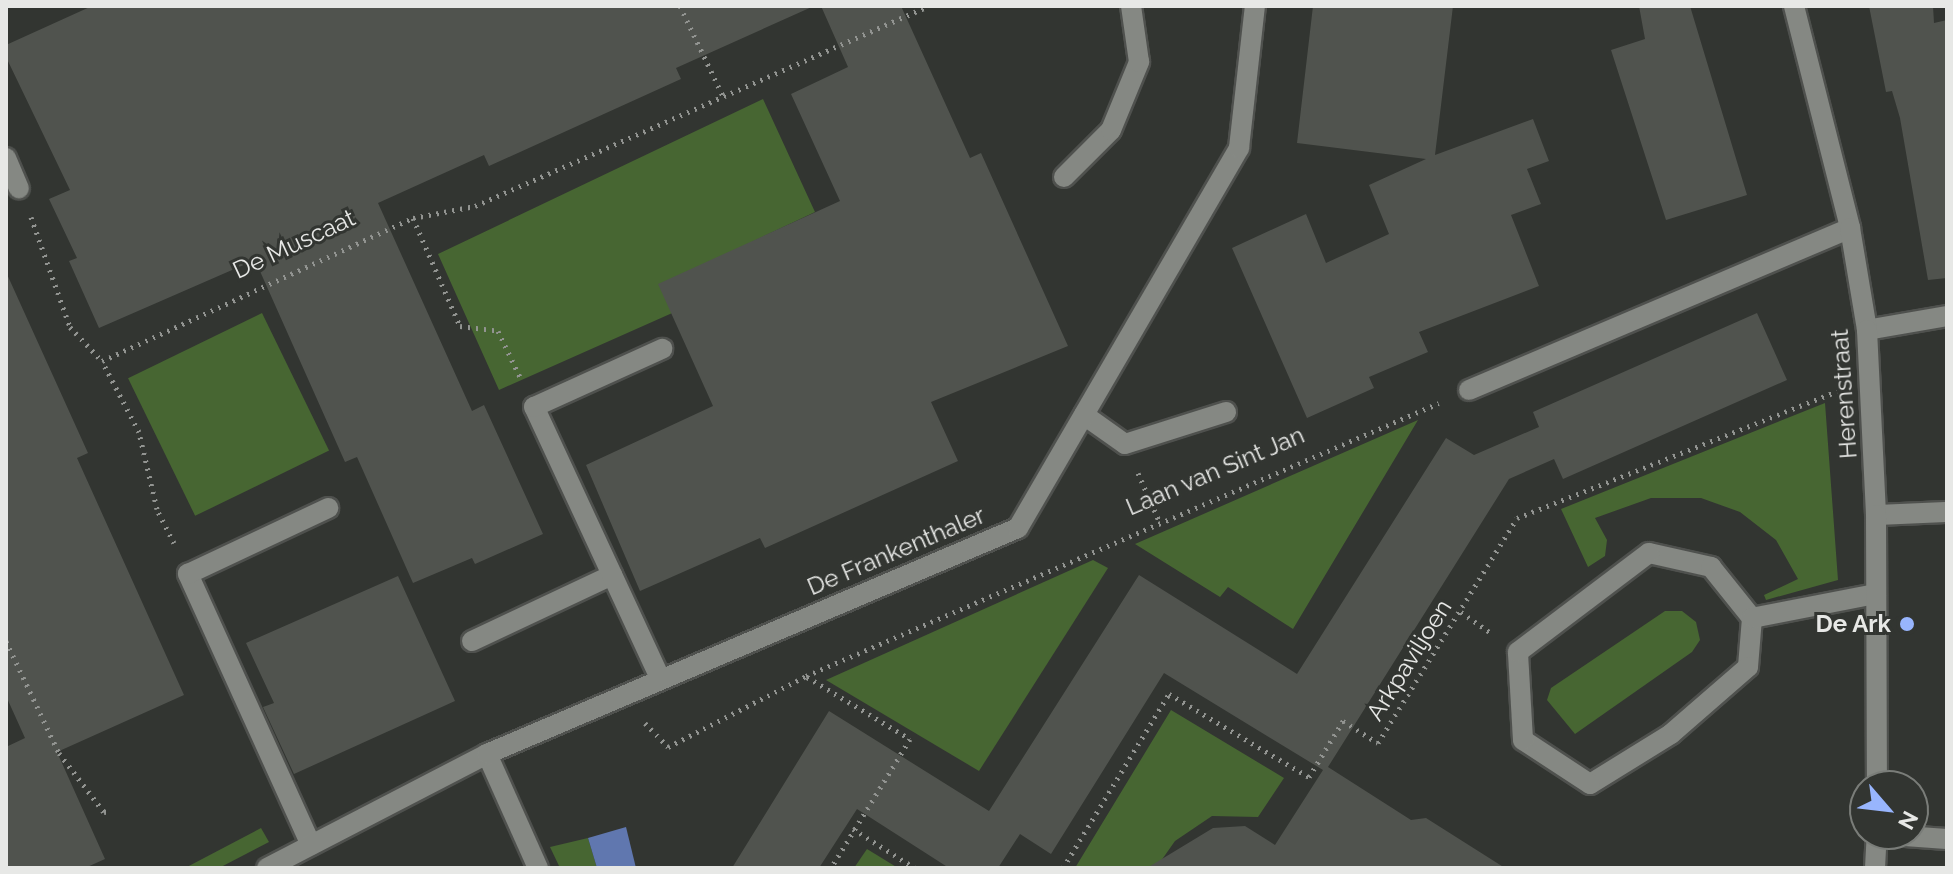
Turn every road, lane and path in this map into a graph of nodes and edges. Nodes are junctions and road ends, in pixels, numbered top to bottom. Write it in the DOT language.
graph roads {
  1 [pos="680,6"];
  2 [pos="929,6"];
  3 [pos="1131,6"];
  4 [pos="1255,6"];
  5 [pos="1794,6"];
  6 [pos="723,96"];
  7 [pos="6,158"];
  8 [pos="1064,177"];
  9 [pos="19,188"];
  10 [pos="413,218"];
  11 [pos="1850,228"];
  12 [pos="1947,316"];
  13 [pos="1867,330"];
  14 [pos="662,349"];
  15 [pos="102,361"];
  16 [pos="1872,377"];
  17 [pos="1469,390"];
  18 [pos="534,407"];
  19 [pos="1226,412"];
  20 [pos="1084,415"];
  21 [pos="1125,444"];
  22 [pos="328,508"];
  23 [pos="1947,512"];
  24 [pos="1876,515"];
  25 [pos="1160,523"];
  26 [pos="188,574"];
  27 [pos="612,575"];
  28 [pos="1876,594"];
  29 [pos="1752,618"];
  30 [pos="6,641"];
  31 [pos="472,641"];
  32 [pos="806,676"];
  33 [pos="660,678"];
  34 [pos="622,699"];
  35 [pos="487,754"];
  36 [pos="1877,770"];
  37 [pos="111,811"];
  38 [pos="853,829"];
  39 [pos="311,845"];
  40 [pos="267,868"];
  41 [pos="538,868"];
  42 [pos="831,868"];
  43 [pos="915,868"];
  44 [pos="1063,868"];
  1 -- 6 [label="path"];
  2 -- 6 [label="path"];
  3 -- 8 [label="street"];
  4 -- 20 [label="street, De Frankenthaler"];
  5 -- 11 [label="street, Herenstraat"];
  6 -- 10 [label="path, De Muscaat"];
  7 -- 9 [label="street"];
  9 -- 15 [label="path"];
  10 -- 15 [label="path, De Muscaat"];
  10 -- 18 [label="path"];
  11 -- 13 [label="street, Herenstraat"];
  11 -- 17 [label="street"];
  12 -- 13 [label="street"];
  13 -- 16 [label="street, Herenstraat"];
  14 -- 18 [label="street"];
  15 -- 26 [label="path"];
  16 -- 24 [label="street, Herenstraat"];
  16 -- 44 [label="path, Arkpaviljoen"];
  17 -- 25 [label="path, Laan van Sint Jan"];
  18 -- 27 [label="street"];
  19 -- 21 [label="street"];
  20 -- 21 [label="street"];
  20 -- 33 [label="street, De Frankenthaler"];
  21 -- 25 [label="path"];
  22 -- 26 [label="street"];
  23 -- 24 [label="street"];
  24 -- 28 [label="street, Herenstraat"];
  25 -- 32 [label="path, Laan van Sint Jan"];
  26 -- 39 [label="street"];
  27 -- 31 [label="street"];
  27 -- 33 [label="street"];
  28 -- 29 [label="street"];
  28 -- 36 [label="street, Herenstraat"];
  29 -- 29 [label="street"];
  30 -- 37 [label="path"];
  32 -- 34 [label="path, Laan van Sint Jan"];
  32 -- 38 [label="path"];
  33 -- 34 [label="street, De Frankenthaler"];
  34 -- 35 [label="street, De Frankenthaler"];
  35 -- 39 [label="street, De Frankenthaler"];
  35 -- 41 [label="street"];
  38 -- 42 [label="path"];
  38 -- 43 [label="path"];
  39 -- 40 [label="street, De Frankenthaler"];
}
